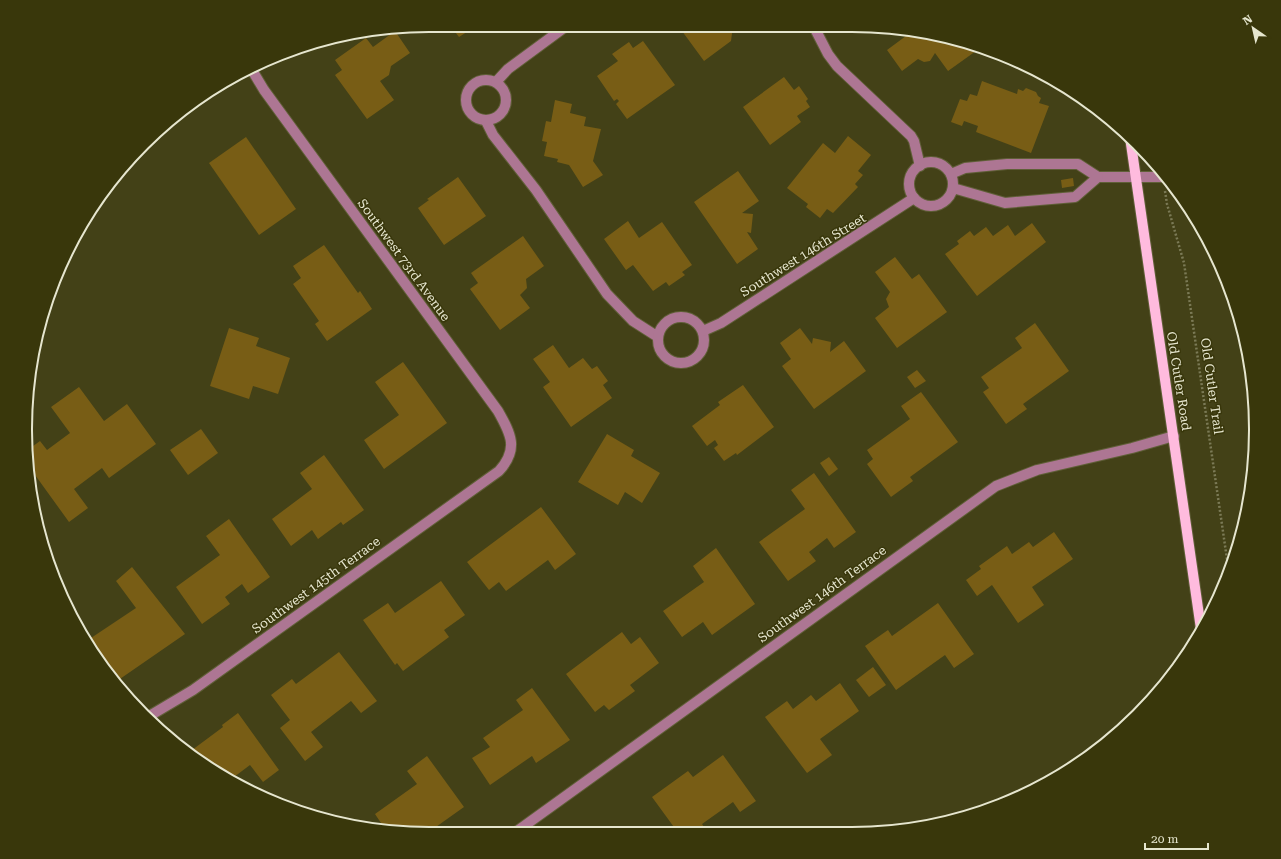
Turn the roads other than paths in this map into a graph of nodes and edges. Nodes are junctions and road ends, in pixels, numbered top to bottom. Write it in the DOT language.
graph roads {
  1 [pos="558,32"];
  2 [pos="817,32"];
  3 [pos="254,73"];
  4 [pos="496,82"];
  5 [pos="486,121"];
  6 [pos="1131,146"];
  7 [pos="920,166"];
  8 [pos="951,174"];
  9 [pos="1135,177"];
  10 [pos="1158,177"];
  11 [pos="1098,178"];
  12 [pos="952,188"];
  13 [pos="914,198"];
  14 [pos="703,331"];
  15 [pos="658,337"];
  16 [pos="1174,436"];
  17 [pos="499,471"];
  18 [pos="1201,619"];
  19 [pos="152,714"];
  20 [pos="523,827"];
  1 -- 4 [label="street"];
  2 -- 7 [label="street"];
  3 -- 17 [label="street, Southwest 73rd Avenue"];
  4 -- 5 [label="street"];
  4 -- 5 [label="street"];
  5 -- 15 [label="street"];
  6 -- 9 [label="main road, Old Cutler Road"];
  7 -- 8 [label="street"];
  7 -- 13 [label="street"];
  8 -- 11 [label="street"];
  8 -- 12 [label="street"];
  9 -- 10 [label="street"];
  9 -- 11 [label="street"];
  9 -- 16 [label="main road, Old Cutler Road"];
  11 -- 12 [label="street"];
  12 -- 13 [label="street"];
  13 -- 14 [label="street, Southwest 146th Street"];
  14 -- 15 [label="street"];
  14 -- 15 [label="street"];
  16 -- 18 [label="main road, Old Cutler Road"];
  16 -- 20 [label="street, Southwest 146th Terrace"];
  17 -- 19 [label="street, Southwest 145th Terrace"];
}
